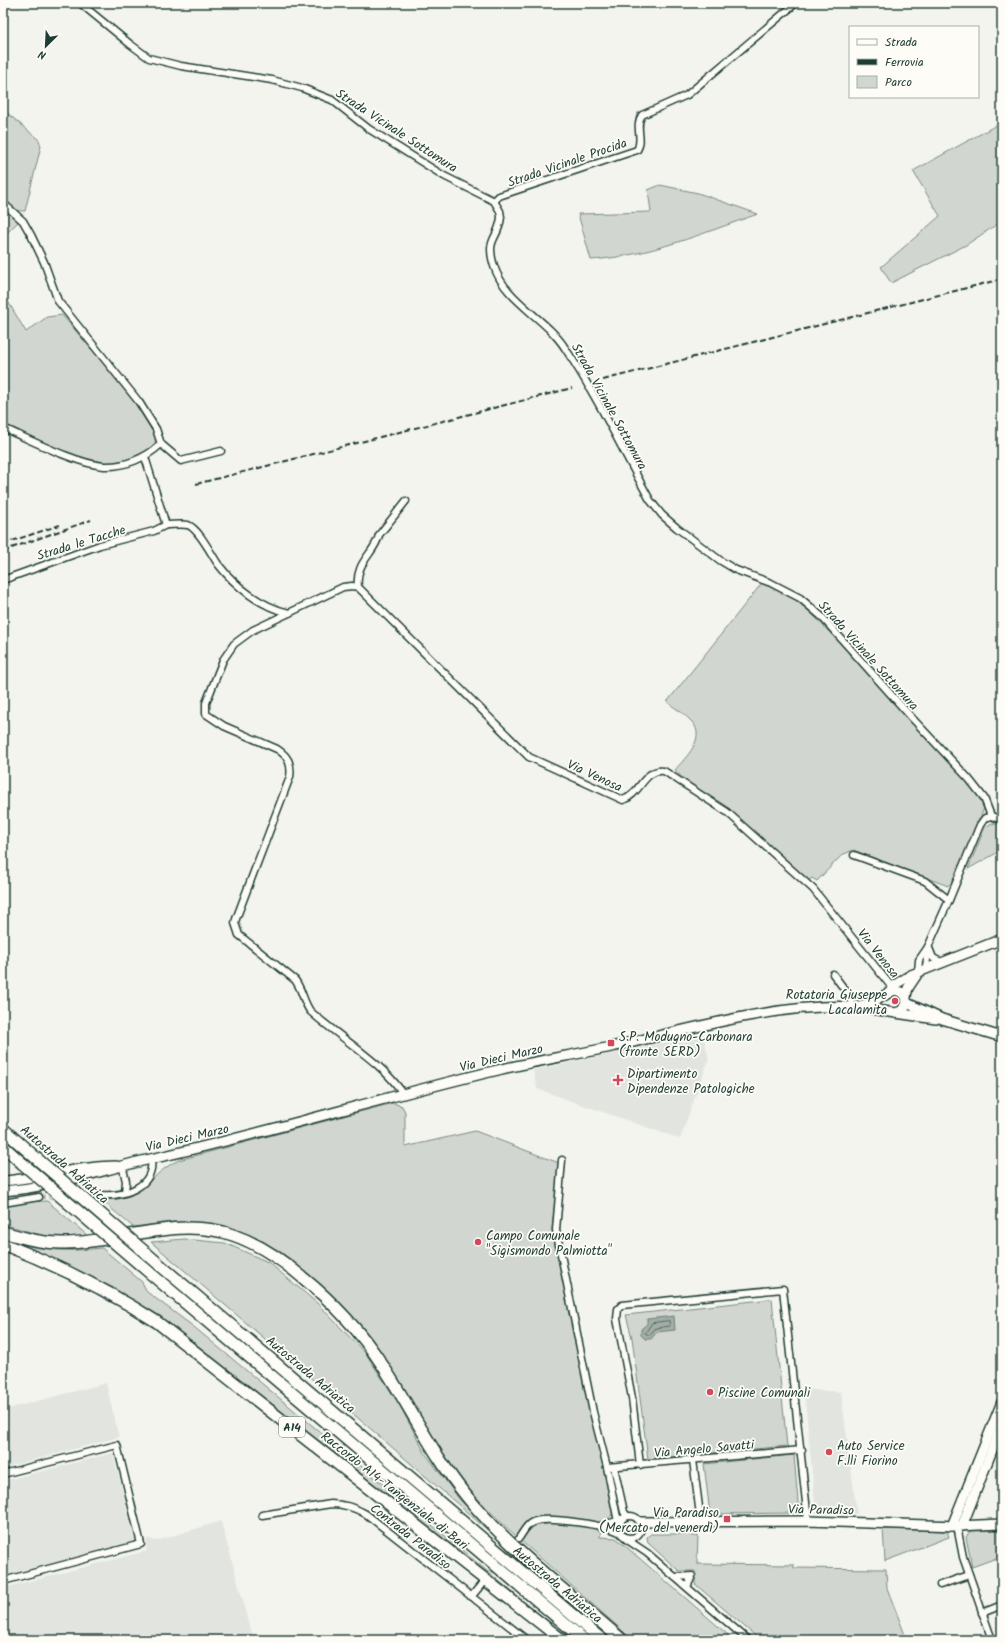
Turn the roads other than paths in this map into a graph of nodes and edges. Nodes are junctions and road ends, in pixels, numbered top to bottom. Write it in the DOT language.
graph roads {
  1 [pos="80,3"];
  2 [pos="796,3"];
  3 [pos="494,201"];
  4 [pos="3,203"];
  5 [pos="3,428"];
  6 [pos="161,444"];
  7 [pos="221,451"];
  8 [pos="145,457"];
  9 [pos="406,501"];
  10 [pos="166,525"];
  11 [pos="3,580"];
  12 [pos="355,586"];
  13 [pos="289,613"];
  14 [pos="991,816"];
  15 [pos="1002,820"];
  16 [pos="854,855"];
  17 [pos="949,900"];
  18 [pos="1002,939"];
  19 [pos="928,947"];
  20 [pos="943,963"];
  21 [pos="922,971"];
  22 [pos="833,974"];
  23 [pos="894,990"];
  24 [pos="886,995"];
  25 [pos="907,1000"];
  26 [pos="854,1007"];
  27 [pos="894,1012"];
  28 [pos="942,1019"];
  29 [pos="1002,1037"];
  30 [pos="403,1094"];
  31 [pos="3,1128"];
  32 [pos="3,1146"];
  33 [pos="151,1159"];
  34 [pos="562,1160"];
  35 [pos="122,1165"];
  36 [pos="3,1181"];
  37 [pos="3,1191"];
  38 [pos="125,1192"];
  39 [pos="100,1195"];
  40 [pos="39,1197"];
  41 [pos="3,1203"];
  42 [pos="3,1232"];
  43 [pos="3,1244"];
  44 [pos="1002,1402"];
  45 [pos="1002,1425"];
  46 [pos="994,1445"];
  47 [pos="802,1450"];
  48 [pos="694,1460"];
  49 [pos="640,1465"];
  50 [pos="611,1467"];
  51 [pos="3,1474"];
  52 [pos="262,1515"];
  53 [pos="627,1516"];
  54 [pos="621,1520"];
  55 [pos="808,1521"];
  56 [pos="640,1522"];
  57 [pos="701,1523"];
  58 [pos="1002,1524"];
  59 [pos="601,1525"];
  60 [pos="957,1526"];
  61 [pos="619,1532"];
  62 [pos="639,1534"];
  63 [pos="519,1538"];
  64 [pos="626,1539"];
  65 [pos="647,1553"];
  66 [pos="969,1575"];
  67 [pos="675,1577"];
  68 [pos="3,1581"];
  69 [pos="481,1585"];
  70 [pos="940,1585"];
  71 [pos="687,1587"];
  72 [pos="471,1597"];
  73 [pos="1002,1605"];
  74 [pos="982,1613"];
  75 [pos="558,1637"];
  76 [pos="527,1640"];
  77 [pos="584,1640"];
  78 [pos="602,1640"];
  79 [pos="622,1640"];
  80 [pos="748,1640"];
  81 [pos="992,1640"];
  1 -- 3 [label="street, Strada Vicinale Sottomura"];
  2 -- 3 [label="street, Strada Vicinale Procida"];
  3 -- 14 [label="street, Strada Vicinale Sottomura"];
  4 -- 6 [label="street"];
  5 -- 8 [label="street"];
  6 -- 7 [label="street"];
  6 -- 8 [label="street"];
  8 -- 10 [label="street"];
  9 -- 12 [label="street"];
  10 -- 11 [label="street, Strada le Tacche"];
  10 -- 13 [label="street, Strada le Tacche"];
  12 -- 13 [label="street"];
  12 -- 23 [label="street, Via Venosa"];
  13 -- 30 [label="street"];
  14 -- 15 [label="street"];
  14 -- 17 [label="street"];
  16 -- 17 [label="street"];
  17 -- 19 [label="street"];
  18 -- 20 [label="main road"];
  19 -- 20 [label="street"];
  19 -- 21 [label="street"];
  20 -- 21 [label="main road"];
  21 -- 23 [label="main road"];
  21 -- 25 [label="main road"];
  22 -- 26 [label="street"];
  23 -- 24 [label="main road"];
  23 -- 25 [label="main road"];
  24 -- 26 [label="main road"];
  24 -- 27 [label="main road"];
  25 -- 27 [label="main road"];
  25 -- 28 [label="main road, Via Dieci Marzo"];
  26 -- 27 [label="main road, Via Dieci Marzo"];
  26 -- 30 [label="main road, Via Dieci Marzo"];
  27 -- 28 [label="main road, Via Dieci Marzo"];
  28 -- 29 [label="main road, Via Dieci Marzo"];
  30 -- 33 [label="main road, Via Dieci Marzo"];
  31 -- 78 [label="highway, Autostrada Adriatica, bridge"];
  32 -- 77 [label="highway, Autostrada Adriatica / A14, bridge"];
  33 -- 35 [label="main road, Via Dieci Marzo"];
  33 -- 38 [label="street"];
  34 -- 50 [label="street"];
  35 -- 36 [label="main road"];
  35 -- 37 [label="main road"];
  35 -- 38 [label="street"];
  38 -- 39 [label="street"];
  40 -- 41 [label="street"];
  42 -- 79 [label="highway"];
  43 -- 75 [label="highway, Raccordo A14-Tangenziale di Bari / A14"];
  44 -- 46 [label="main road"];
  45 -- 46 [label="main road"];
  46 -- 60 [label="main road"];
  47 -- 48 [label="street, Via Angelo Savatti"];
  47 -- 49 [label="street"];
  47 -- 55 [label="street"];
  48 -- 49 [label="street, Via Angelo Savatti"];
  48 -- 57 [label="street"];
  49 -- 50 [label="street, Via Angelo Savatti"];
  50 -- 53 [label="street"];
  50 -- 54 [label="street"];
  51 -- 68 [label="street"];
  52 -- 72 [label="street, Contrada Paradiso"];
  53 -- 54 [label="street"];
  53 -- 56 [label="street"];
  54 -- 59 [label="street"];
  54 -- 61 [label="street"];
  55 -- 57 [label="main road, Via Paradiso"];
  55 -- 60 [label="main road, Via Paradiso"];
  56 -- 57 [label="main road, Via Paradiso"];
  56 -- 62 [label="street"];
  58 -- 60 [label="main road, Via Paradiso"];
  59 -- 61 [label="street"];
  59 -- 63 [label="street"];
  60 -- 66 [label="street"];
  61 -- 64 [label="street"];
  62 -- 64 [label="street"];
  62 -- 65 [label="street"];
  64 -- 65 [label="street"];
  65 -- 67 [label="street"];
  66 -- 70 [label="street"];
  66 -- 74 [label="street"];
  67 -- 71 [label="street"];
  67 -- 71 [label="street"];
  69 -- 72 [label="street"];
  71 -- 80 [label="street"];
  72 -- 76 [label="street, Contrada Paradiso"];
  73 -- 74 [label="street"];
  74 -- 81 [label="street"];
}
